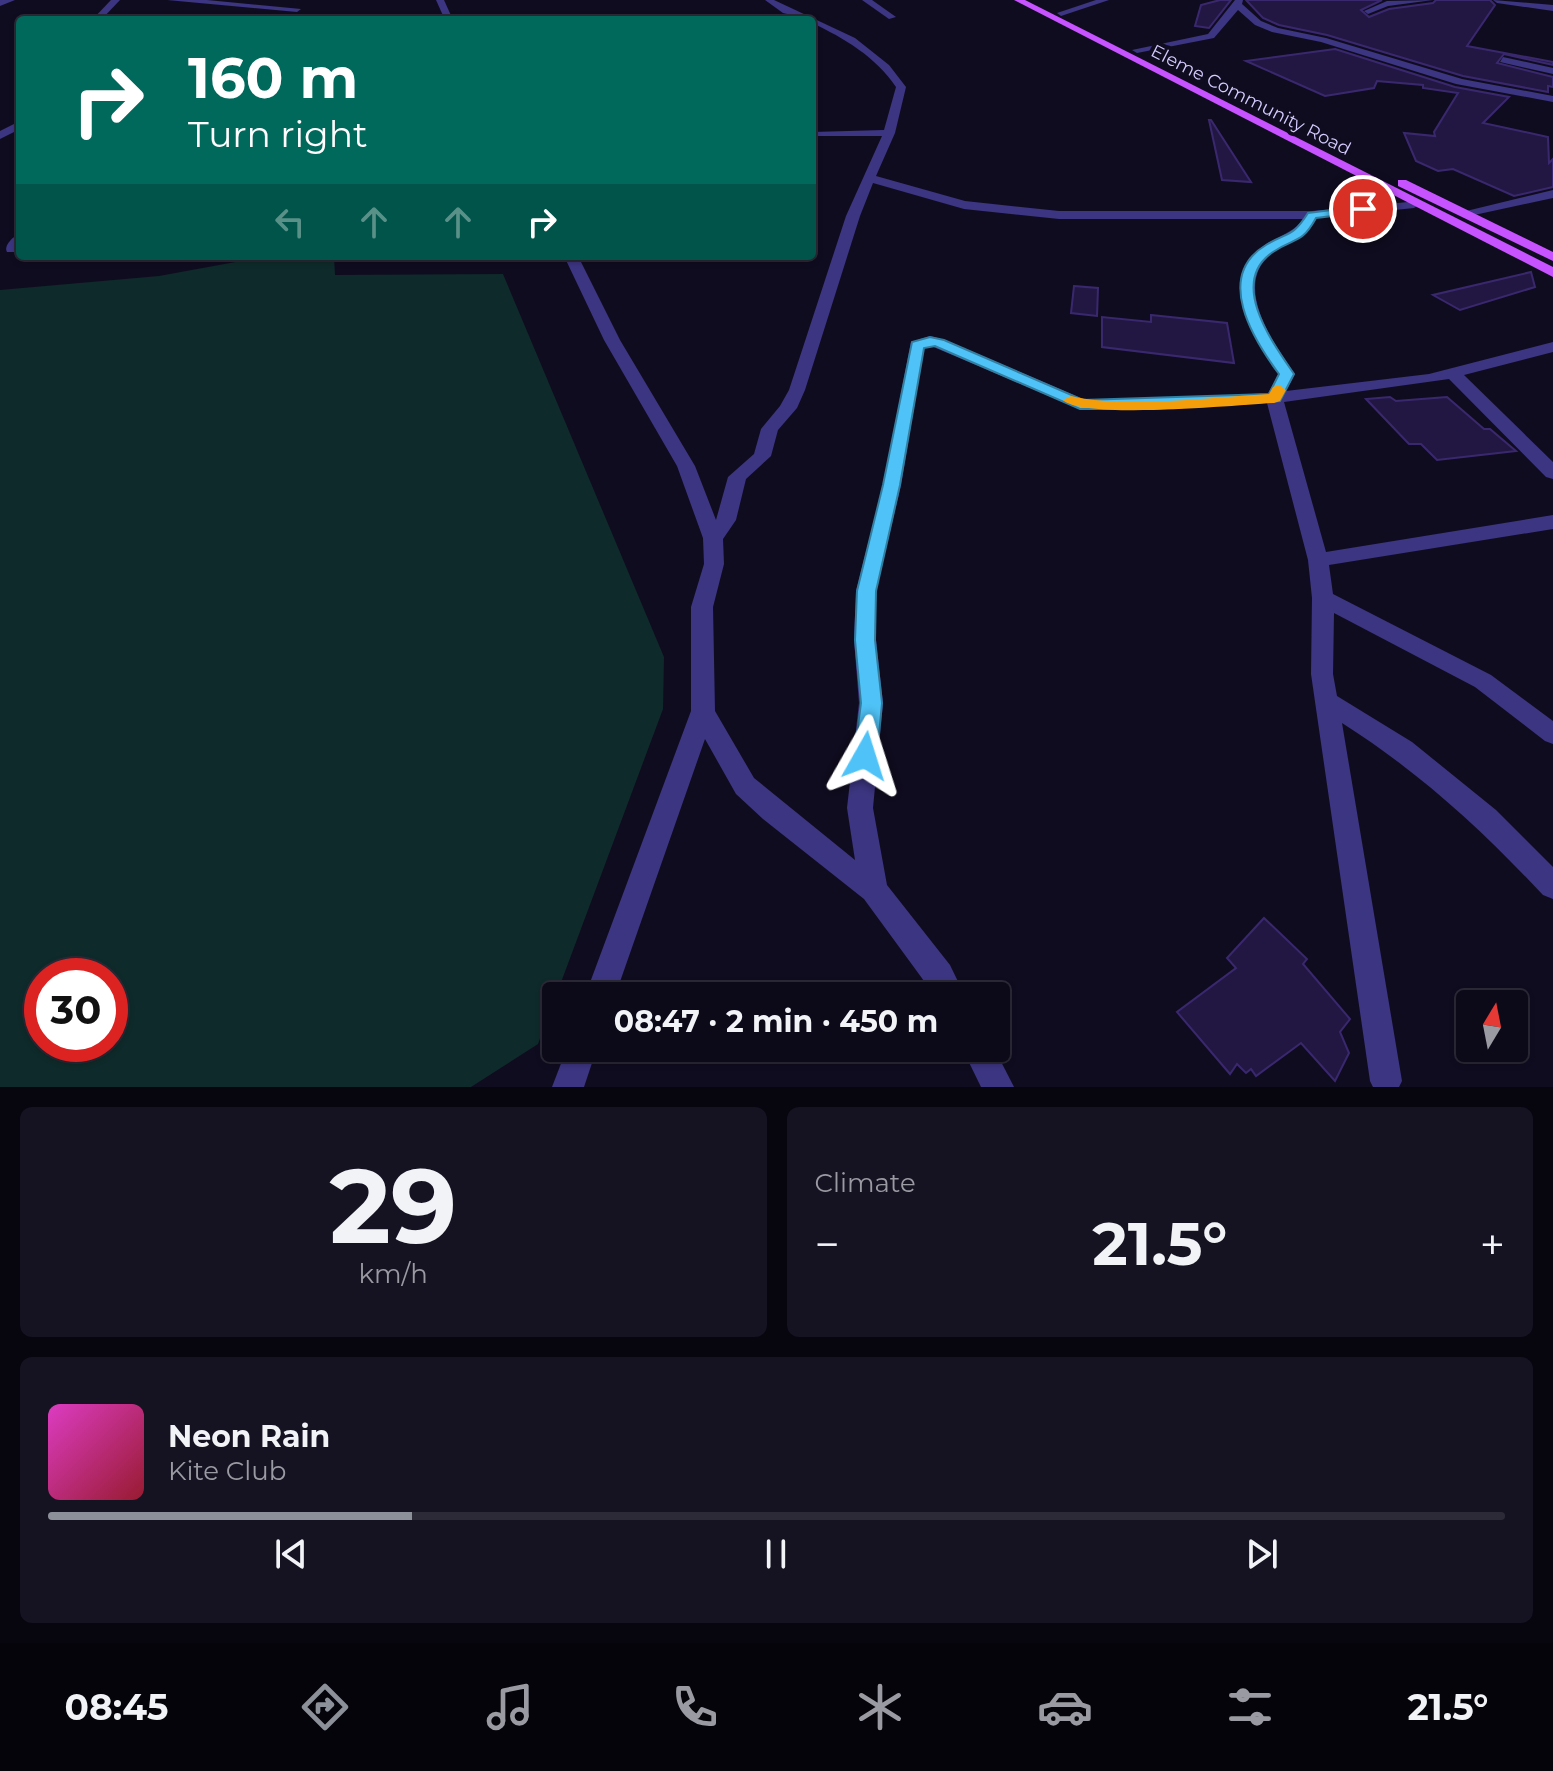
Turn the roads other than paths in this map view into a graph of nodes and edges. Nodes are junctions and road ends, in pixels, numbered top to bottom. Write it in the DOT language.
graph roads {
  1 [pos="11,0"];
  2 [pos="116,0"];
  3 [pos="171,0"];
  4 [pos="769,0"];
  5 [pos="866,0"];
  6 [pos="1018,0"];
  7 [pos="1035,0"];
  8 [pos="1105,0"];
  9 [pos="1429,0"];
  10 [pos="1497,0"];
  11 [pos="0,3"];
  12 [pos="1239,3"];
  13 [pos="1553,8"];
  14 [pos="297,9"];
  15 [pos="1368,11"];
  16 [pos="1061,13"];
  17 [pos="100,16"];
  18 [pos="798,16"];
  19 [pos="892,17"];
  20 [pos="816,22"];
  21 [pos="1137,50"];
  22 [pos="1503,60"];
  23 [pos="1553,71"];
  24 [pos="1553,99"];
  25 [pos="817,133"];
  26 [pos="889,133"];
  27 [pos="869,178"];
  28 [pos="1550,196"];
  29 [pos="1414,204"];
  30 [pos="1465,213"];
  31 [pos="1312,215"];
  32 [pos="1553,257"];
  33 [pos="573,260"];
  34 [pos="1553,273"];
  35 [pos="1553,347"];
  36 [pos="1453,373"];
  37 [pos="1274,398"];
  38 [pos="1553,473"];
  39 [pos="1553,522"];
  40 [pos="713,538"];
  41 [pos="1318,560"];
  42 [pos="1323,598"];
  43 [pos="1326,701"];
  44 [pos="703,711"];
  45 [pos="1553,734"];
  46 [pos="1553,886"];
  47 [pos="874,890"];
  48 [pos="605,982"];
  49 [pos="943,982"];
  50 [pos="577,1062"];
  51 [pos="985,1062"];
  52 [pos="1386,1081"];
  53 [pos="568,1087"];
  54 [pos="998,1087"];
  1 -- 11 [label="street"];
  2 -- 17 [label="street"];
  3 -- 14 [label="street"];
  4 -- 18 [label="street"];
  5 -- 19 [label="street"];
  6 -- 29 [label="main road, Eleme Community Road"];
  7 -- 16 [label="main road, Eleme Community Road"];
  8 -- 16 [label="street"];
  9 -- 15 [label="street"];
  10 -- 13 [label="street"];
  12 -- 21 [label="street"];
  12 -- 24 [label="street"];
  16 -- 21 [label="main road, Eleme Community Road"];
  20 -- 26 [label="street"];
  21 -- 30 [label="main road, Eleme Community Road"];
  22 -- 23 [label="street"];
  25 -- 26 [label="street"];
  26 -- 27 [label="street"];
  27 -- 31 [label="street"];
  27 -- 40 [label="street"];
  28 -- 30 [label="street"];
  29 -- 31 [label="street"];
  29 -- 34 [label="main road, Eleme Community Road"];
  30 -- 32 [label="main road, Eleme Community Road"];
  31 -- 37 [label="street"];
  33 -- 40 [label="street"];
  35 -- 36 [label="street"];
  36 -- 37 [label="street"];
  36 -- 38 [label="street"];
  37 -- 41 [label="street"];
  37 -- 47 [label="street"];
  39 -- 41 [label="street"];
  40 -- 44 [label="street"];
  41 -- 42 [label="street"];
  42 -- 43 [label="street"];
  42 -- 45 [label="street"];
  43 -- 46 [label="street"];
  43 -- 52 [label="street"];
  44 -- 47 [label="street"];
  44 -- 48 [label="street"];
  47 -- 49 [label="street"];
  50 -- 53 [label="street"];
  51 -- 54 [label="street"];
}
